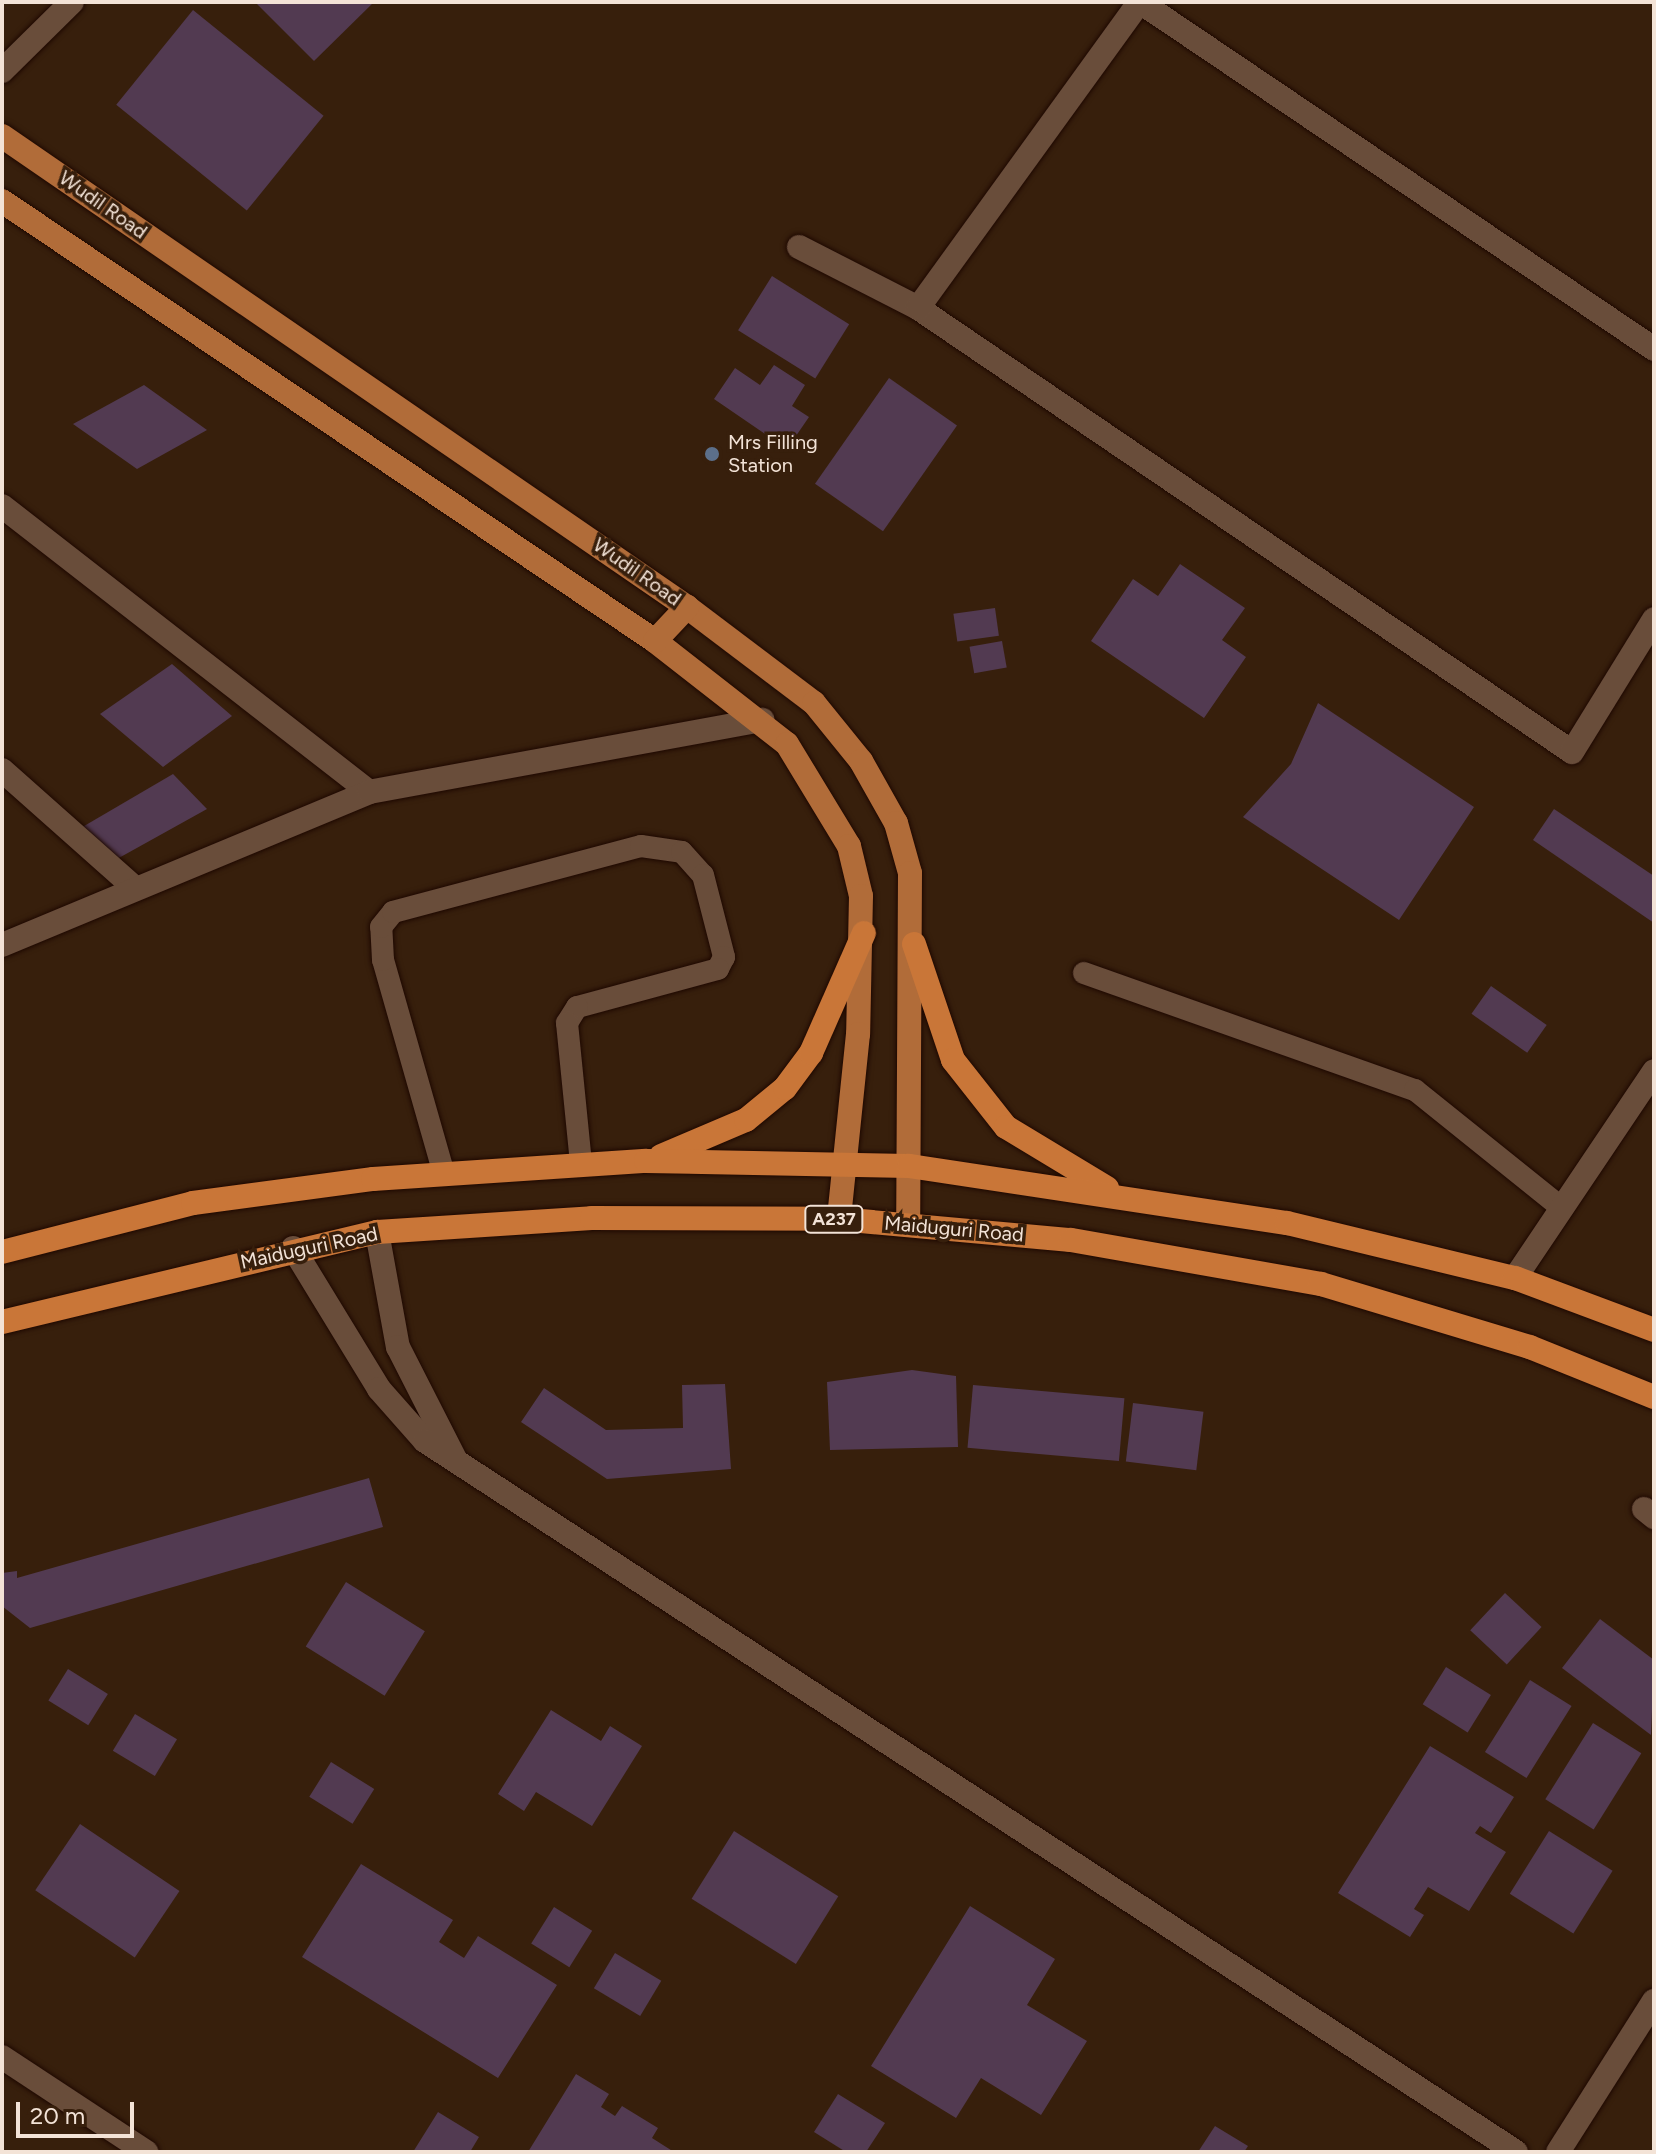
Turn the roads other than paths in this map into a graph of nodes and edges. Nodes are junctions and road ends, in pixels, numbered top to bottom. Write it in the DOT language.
graph roads {
  1 [pos="72,2"];
  2 [pos="1140,3"];
  3 [pos="2,71"];
  4 [pos="2,136"];
  5 [pos="2,201"];
  6 [pos="799,247"];
  7 [pos="918,308"];
  8 [pos="1654,349"];
  9 [pos="2,506"];
  10 [pos="687,607"];
  11 [pos="1654,619"];
  12 [pos="655,641"];
  13 [pos="762,720"];
  14 [pos="2,770"];
  15 [pos="369,792"];
  16 [pos="135,888"];
  17 [pos="864,933"];
  18 [pos="914,944"];
  19 [pos="2,945"];
  20 [pos="1084,973"];
  21 [pos="1654,1071"];
  22 [pos="646,1161"];
  23 [pos="581,1164"];
  24 [pos="841,1164"];
  25 [pos="909,1166"];
  26 [pos="444,1174"];
  27 [pos="1120,1195"];
  28 [pos="1562,1208"];
  29 [pos="839,1219"];
  30 [pos="908,1225"];
  31 [pos="377,1232"];
  32 [pos="293,1248"];
  33 [pos="2,1252"];
  34 [pos="1515,1278"];
  35 [pos="2,1322"];
  36 [pos="1654,1330"];
  37 [pos="1654,1397"];
  38 [pos="456,1461"];
  39 [pos="1654,2001"];
  40 [pos="2,2057"];
  41 [pos="146,2152"];
  42 [pos="1516,2152"];
  43 [pos="1558,2152"];
  1 -- 3 [label="street"];
  2 -- 7 [label="street"];
  2 -- 8 [label="street"];
  4 -- 10 [label="main road, Wudil Road"];
  5 -- 12 [label="main road"];
  6 -- 7 [label="street"];
  7 -- 11 [label="street"];
  9 -- 15 [label="street"];
  10 -- 12 [label="main road"];
  10 -- 18 [label="main road, Wudil Road"];
  12 -- 13 [label="main road"];
  13 -- 15 [label="street"];
  13 -- 17 [label="main road"];
  14 -- 16 [label="street"];
  15 -- 16 [label="street"];
  16 -- 19 [label="street"];
  17 -- 22 [label="highway"];
  17 -- 24 [label="main road"];
  18 -- 25 [label="main road, Wudil Road"];
  18 -- 27 [label="highway"];
  20 -- 28 [label="lane"];
  21 -- 28 [label="street"];
  22 -- 23 [label="highway"];
  22 -- 24 [label="highway"];
  23 -- 26 [label="highway"];
  23 -- 26 [label="lane"];
  24 -- 25 [label="highway"];
  24 -- 29 [label="main road"];
  25 -- 27 [label="highway"];
  25 -- 30 [label="main road, Wudil Road"];
  26 -- 33 [label="highway"];
  27 -- 34 [label="highway"];
  28 -- 34 [label="street"];
  29 -- 30 [label="highway, Maiduguri Road / A237"];
  29 -- 31 [label="highway, Maiduguri Road / A237"];
  30 -- 37 [label="highway, Maiduguri Road / A237"];
  31 -- 32 [label="highway, Maiduguri Road / A237"];
  31 -- 38 [label="street"];
  32 -- 35 [label="highway, Maiduguri Road / A237"];
  32 -- 38 [label="street"];
  34 -- 36 [label="highway"];
  38 -- 42 [label="street"];
  39 -- 43 [label="street"];
  40 -- 41 [label="street"];
}
